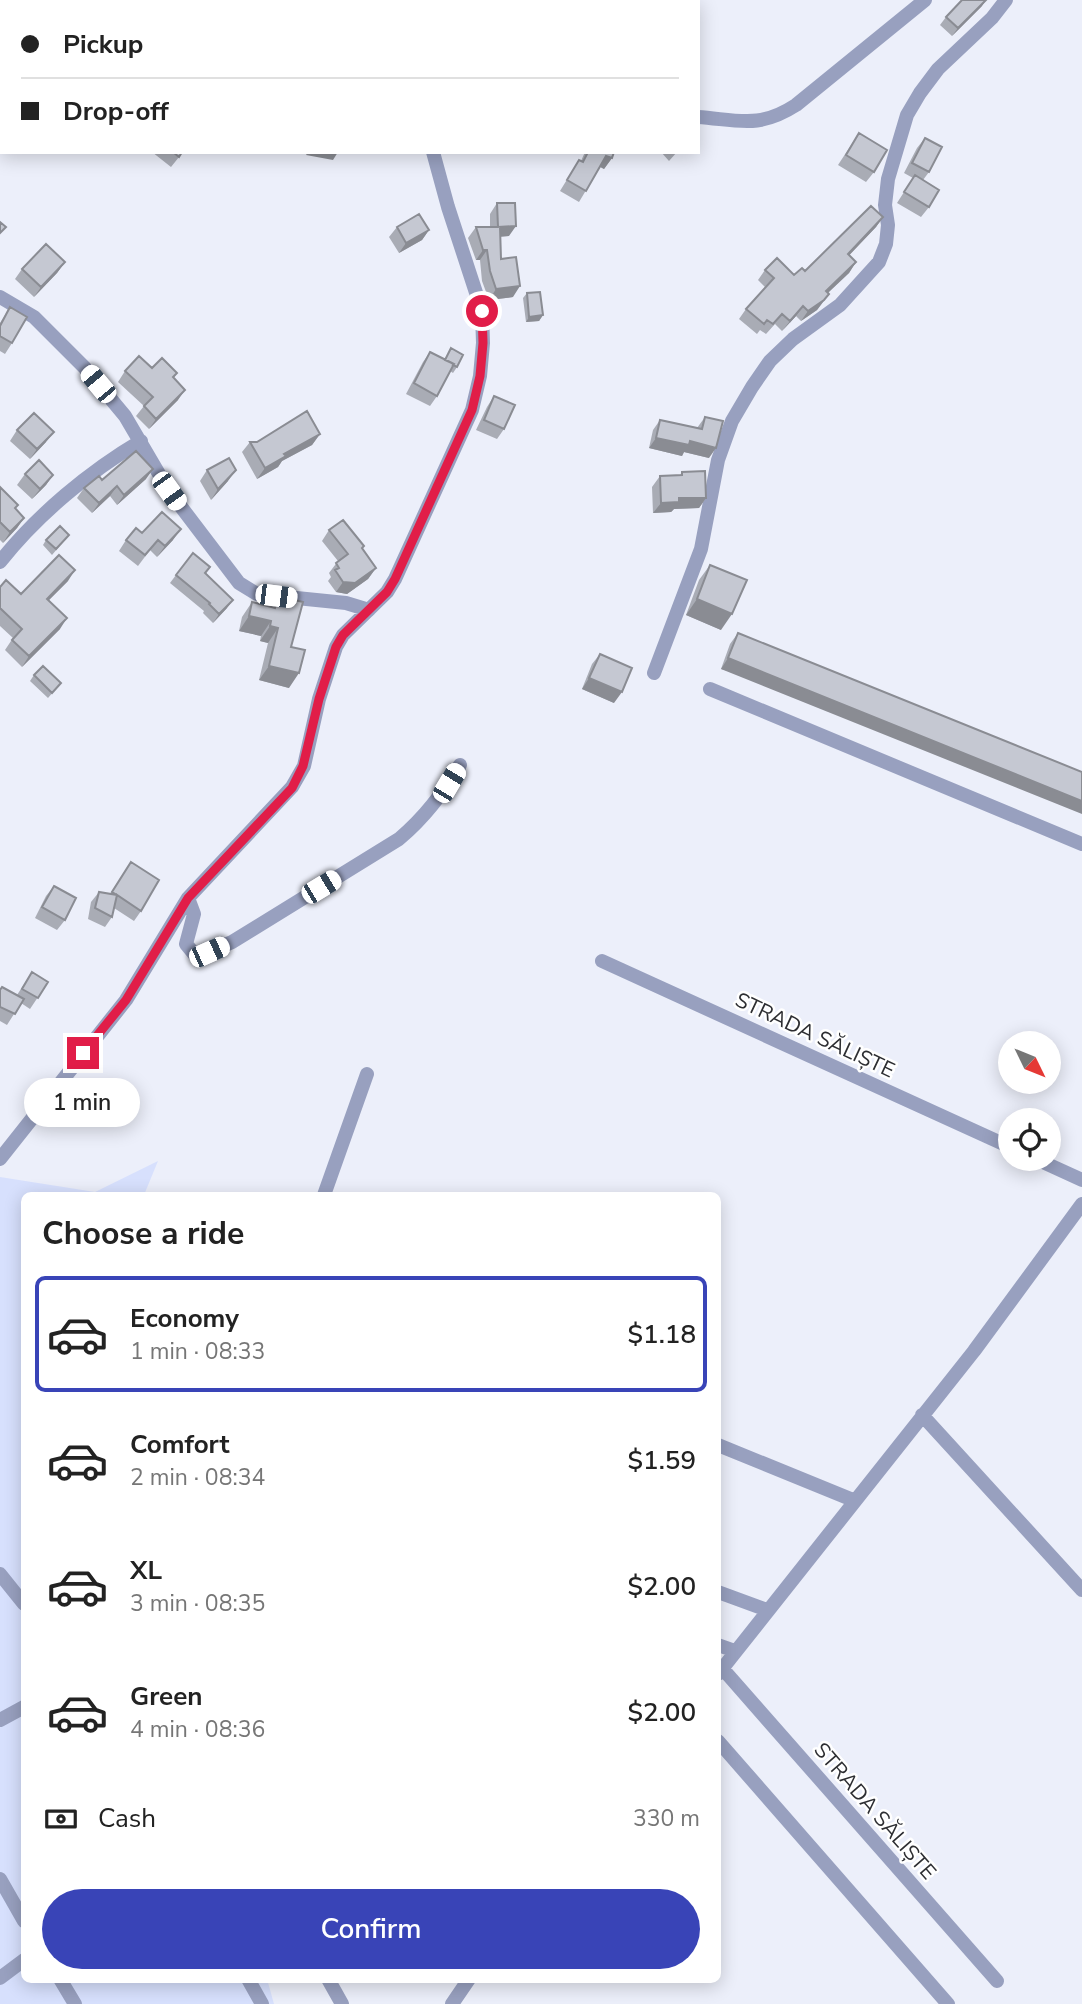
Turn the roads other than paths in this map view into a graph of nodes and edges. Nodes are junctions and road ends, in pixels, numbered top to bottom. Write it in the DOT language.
graph roads {
  1 [pos="925,0"];
  2 [pos="1006,0"];
  3 [pos="700,117"];
  4 [pos="434,154"];
  5 [pos="0,297"];
  6 [pos="141,441"];
  7 [pos="0,562"];
  8 [pos="369,610"];
  9 [pos="654,673"];
  10 [pos="710,689"];
  11 [pos="460,765"];
  12 [pos="1082,844"];
  13 [pos="188,898"];
  14 [pos="602,961"];
  15 [pos="367,1074"];
  16 [pos="998,1142"];
  17 [pos="0,1159"];
  18 [pos="1061,1170"];
  19 [pos="1082,1180"];
  20 [pos="325,1192"];
  21 [pos="1082,1204"];
  22 [pos="922,1415"];
  23 [pos="721,1446"];
  24 [pos="853,1500"];
  25 [pos="0,1574"];
  26 [pos="1082,1590"];
  27 [pos="721,1593"];
  28 [pos="21,1600"];
  29 [pos="767,1610"];
  30 [pos="721,1646"];
  31 [pos="735,1651"];
  32 [pos="721,1670"];
  33 [pos="721,1672"];
  34 [pos="21,1709"];
  35 [pos="0,1720"];
  36 [pos="721,1744"];
  37 [pos="0,1879"];
  38 [pos="21,1916"];
  39 [pos="21,1961"];
  40 [pos="0,1978"];
  41 [pos="997,1981"];
  42 [pos="62,1983"];
  43 [pos="250,1983"];
  44 [pos="330,1983"];
  45 [pos="466,1983"];
  46 [pos="75,2004"];
  47 [pos="262,2004"];
  48 [pos="342,2004"];
  49 [pos="452,2004"];
  50 [pos="948,2004"];
  1 -- 3 [label="street"];
  2 -- 9 [label="street"];
  4 -- 8 [label="street"];
  5 -- 6 [label="street"];
  6 -- 7 [label="street"];
  6 -- 8 [label="street"];
  8 -- 13 [label="street"];
  10 -- 12 [label="street"];
  11 -- 13 [label="street"];
  13 -- 17 [label="street"];
  14 -- 16 [label="street, STRADA SĂLIȘTE"];
  15 -- 20 [label="street"];
  18 -- 19 [label="street"];
  21 -- 22 [label="street, STRADA SĂLIȘTE"];
  22 -- 24 [label="street, STRADA SĂLIȘTE"];
  22 -- 26 [label="street"];
  23 -- 24 [label="street"];
  24 -- 29 [label="street, STRADA SĂLIȘTE"];
  25 -- 28 [label="street"];
  27 -- 29 [label="street"];
  29 -- 31 [label="street, STRADA SĂLIȘTE"];
  30 -- 31 [label="street"];
  31 -- 32 [label="street, STRADA SĂLIȘTE"];
  33 -- 41 [label="street, STRADA SĂLIȘTE"];
  34 -- 35 [label="street"];
  36 -- 50 [label="street"];
  37 -- 38 [label="street"];
  39 -- 40 [label="street"];
  42 -- 46 [label="street"];
  43 -- 47 [label="street"];
  44 -- 48 [label="street"];
  45 -- 49 [label="street"];
}
